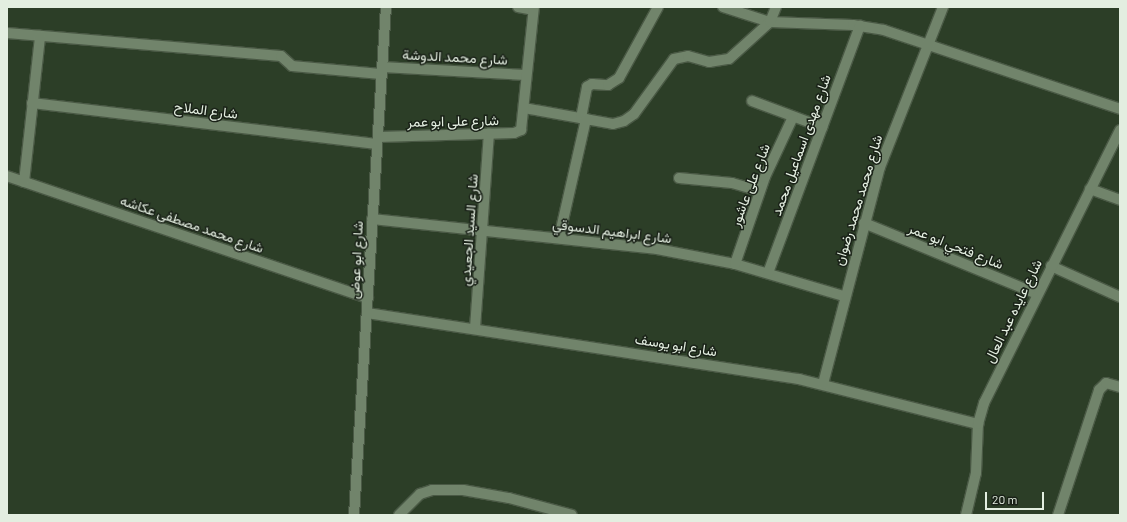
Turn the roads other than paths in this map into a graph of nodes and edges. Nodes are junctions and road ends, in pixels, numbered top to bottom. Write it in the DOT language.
graph roads {
  1 [pos="386,7"];
  2 [pos="518,7"];
  3 [pos="658,7"];
  4 [pos="724,7"];
  5 [pos="776,7"];
  6 [pos="943,7"];
  7 [pos="533,9"];
  8 [pos="770,22"];
  9 [pos="860,26"];
  10 [pos="7,33"];
  11 [pos="40,36"];
  12 [pos="928,44"];
  13 [pos="382,70"];
  14 [pos="526,75"];
  15 [pos="752,101"];
  16 [pos="32,103"];
  17 [pos="524,108"];
  18 [pos="1120,108"];
  19 [pos="793,117"];
  20 [pos="583,119"];
  21 [pos="822,127"];
  22 [pos="1120,130"];
  23 [pos="489,134"];
  24 [pos="377,140"];
  25 [pos="7,176"];
  26 [pos="679,178"];
  27 [pos="24,182"];
  28 [pos="1090,189"];
  29 [pos="760,192"];
  30 [pos="1120,200"];
  31 [pos="372,219"];
  32 [pos="864,223"];
  33 [pos="483,230"];
  34 [pos="559,238"];
  35 [pos="735,264"];
  36 [pos="1051,266"];
  37 [pos="768,273"];
  38 [pos="1037,294"];
  39 [pos="844,296"];
  40 [pos="1120,297"];
  41 [pos="368,298"];
  42 [pos="367,313"];
  43 [pos="475,328"];
  44 [pos="823,384"];
  45 [pos="1120,387"];
  46 [pos="978,424"];
  47 [pos="354,515"];
  48 [pos="399,515"];
  49 [pos="572,515"];
  50 [pos="966,515"];
  51 [pos="1058,515"];
  1 -- 13 [label="street, شارع ابو عوض"];
  2 -- 7 [label="street"];
  3 -- 20 [label="street"];
  4 -- 8 [label="street"];
  5 -- 8 [label="street"];
  6 -- 12 [label="street, شارع محمد محمد رضوان"];
  7 -- 14 [label="street"];
  8 -- 9 [label="street"];
  8 -- 20 [label="street"];
  9 -- 12 [label="street"];
  9 -- 21 [label="street, شارع مهدى اسماعيل محمد"];
  10 -- 11 [label="street, شارع محمد الدوشة"];
  11 -- 13 [label="street, شارع محمد الدوشة"];
  11 -- 16 [label="street"];
  12 -- 18 [label="street"];
  12 -- 32 [label="street, شارع محمد محمد رضوان"];
  13 -- 14 [label="street, شارع محمد الدوشة"];
  13 -- 24 [label="street, شارع ابو عوض"];
  14 -- 17 [label="street"];
  15 -- 19 [label="street"];
  16 -- 24 [label="street, شارع الملاح"];
  16 -- 27 [label="street"];
  17 -- 20 [label="street"];
  17 -- 23 [label="street, شارع على ابو عمر"];
  19 -- 21 [label="street"];
  19 -- 29 [label="street, شارع على عاشور"];
  20 -- 34 [label="street"];
  21 -- 37 [label="street, شارع مهدى اسماعيل محمد"];
  22 -- 28 [label="street, شارع عايده عبد العال"];
  23 -- 24 [label="street, شارع على ابو عمر"];
  23 -- 33 [label="street, شارع السيد الجعيدي"];
  24 -- 31 [label="street, شارع ابو عوض"];
  25 -- 27 [label="street, شارع محمد مصطفى عكاشه"];
  26 -- 29 [label="street"];
  27 -- 41 [label="street, شارع محمد مصطفى عكاشه"];
  28 -- 30 [label="street"];
  28 -- 36 [label="street, شارع عايده عبد العال"];
  29 -- 35 [label="street, شارع على عاشور"];
  31 -- 33 [label="street, شارع ابراهيم الدسوقي"];
  31 -- 41 [label="street, شارع ابو عوض"];
  32 -- 38 [label="street, شارع فتحي ابو عمر"];
  32 -- 39 [label="street, شارع محمد محمد رضوان"];
  33 -- 34 [label="street, شارع ابراهيم الدسوقي"];
  33 -- 43 [label="street, شارع السيد الجعيدي"];
  34 -- 35 [label="street, شارع ابراهيم الدسوقي"];
  35 -- 37 [label="street, شارع ابراهيم الدسوقي"];
  36 -- 38 [label="street, شارع عايده عبد العال"];
  36 -- 40 [label="street"];
  37 -- 39 [label="street, شارع ابراهيم الدسوقي"];
  38 -- 46 [label="street, شارع عايده عبد العال"];
  39 -- 44 [label="street, شارع محمد محمد رضوان"];
  41 -- 42 [label="street, شارع ابو عوض"];
  42 -- 43 [label="street, شارع ابو يوسف"];
  42 -- 47 [label="street, شارع ابو عوض"];
  43 -- 44 [label="street, شارع ابو يوسف"];
  44 -- 46 [label="street, شارع ابو يوسف"];
  45 -- 51 [label="street"];
  46 -- 50 [label="street, شارع عايده عبد العال"];
  48 -- 49 [label="street"];
}
